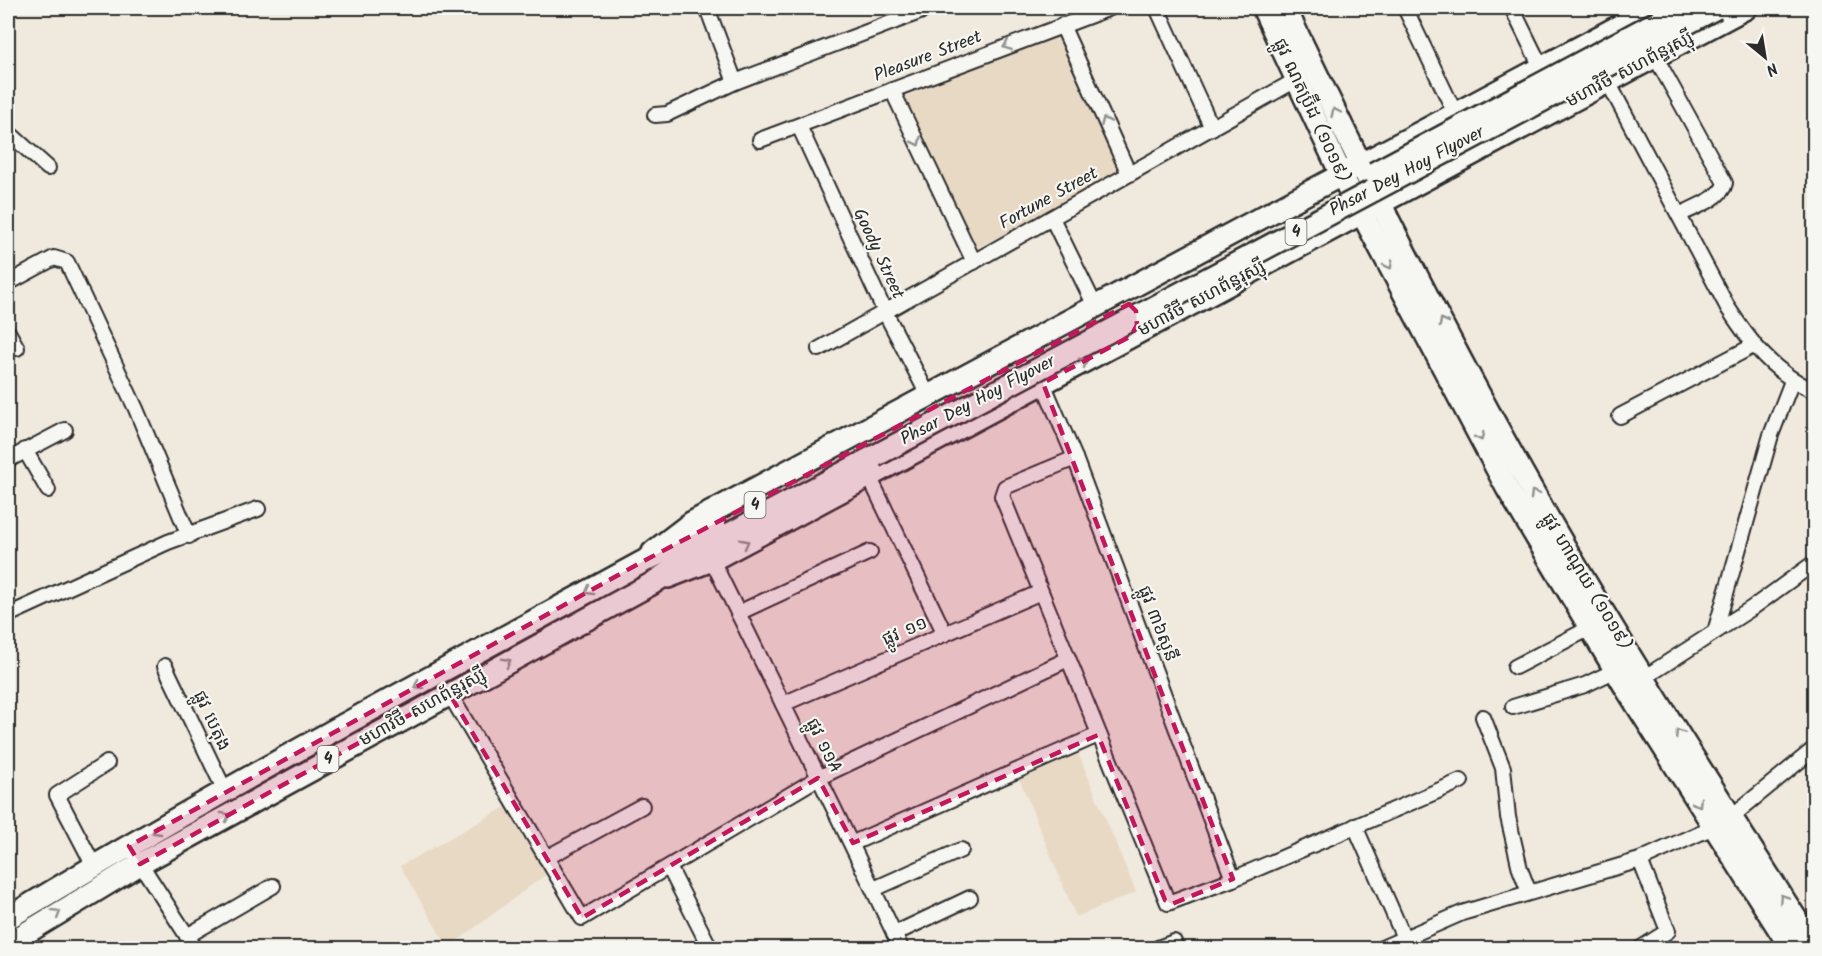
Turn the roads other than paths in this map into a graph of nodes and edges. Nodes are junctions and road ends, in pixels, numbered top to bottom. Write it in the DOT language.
graph roads {
  1 [pos="707,8"];
  2 [pos="930,8"];
  3 [pos="1110,8"];
  4 [pos="1157,8"];
  5 [pos="1263,8"];
  6 [pos="1285,8"];
  7 [pos="1405,8"];
  8 [pos="1512,8"];
  9 [pos="1653,8"];
  10 [pos="1683,8"];
  11 [pos="1716,8"];
  12 [pos="1746,8"];
  13 [pos="1062,25"];
  14 [pos="1656,56"];
  15 [pos="1541,67"];
  16 [pos="1296,80"];
  17 [pos="735,82"];
  18 [pos="1608,82"];
  19 [pos="892,90"];
  20 [pos="1563,106"];
  21 [pos="1455,113"];
  22 [pos="655,116"];
  23 [pos="799,126"];
  24 [pos="1212,128"];
  25 [pos="8,132"];
  26 [pos="760,140"];
  27 [pos="48,168"];
  28 [pos="1350,169"];
  29 [pos="1129,174"];
  30 [pos="1370,208"];
  31 [pos="1679,215"];
  32 [pos="1052,218"];
  33 [pos="974,262"];
  34 [pos="8,283"];
  35 [pos="1103,302"];
  36 [pos="885,312"];
  37 [pos="8,332"];
  38 [pos="1131,336"];
  39 [pos="1753,346"];
  40 [pos="18,348"];
  41 [pos="819,349"];
  42 [pos="1792,381"];
  43 [pos="1043,384"];
  44 [pos="1815,391"];
  45 [pos="928,395"];
  46 [pos="1620,417"];
  47 [pos="65,430"];
  48 [pos="25,450"];
  49 [pos="872,450"];
  50 [pos="1075,458"];
  51 [pos="8,460"];
  52 [pos="869,477"];
  53 [pos="48,490"];
  54 [pos="258,509"];
  55 [pos="189,536"];
  56 [pos="870,552"];
  57 [pos="712,560"];
  58 [pos="640,563"];
  59 [pos="1815,563"];
  60 [pos="654,583"];
  61 [pos="1041,592"];
  62 [pos="738,613"];
  63 [pos="8,615"];
  64 [pos="1590,628"];
  65 [pos="1715,632"];
  66 [pos="945,634"];
  67 [pos="1068,659"];
  68 [pos="165,666"];
  69 [pos="1515,667"];
  70 [pos="1629,679"];
  71 [pos="449,693"];
  72 [pos="783,704"];
  73 [pos="1513,707"];
  74 [pos="1483,717"];
  75 [pos="1098,735"];
  76 [pos="1815,749"];
  77 [pos="107,763"];
  78 [pos="818,778"];
  79 [pos="1461,781"];
  80 [pos="225,791"];
  81 [pos="642,806"];
  82 [pos="1731,817"];
  83 [pos="1356,826"];
  84 [pos="1713,827"];
  85 [pos="853,843"];
  86 [pos="129,846"];
  87 [pos="961,849"];
  88 [pos="546,858"];
  89 [pos="1640,860"];
  90 [pos="140,864"];
  91 [pos="93,866"];
  92 [pos="669,867"];
  93 [pos="1233,879"];
  94 [pos="273,886"];
  95 [pos="874,889"];
  96 [pos="1529,892"];
  97 [pos="970,898"];
  98 [pos="8,918"];
  99 [pos="894,934"];
  100 [pos="187,936"];
  101 [pos="1404,938"];
  102 [pos="1174,942"];
  103 [pos="8,944"];
  104 [pos="1815,947"];
  105 [pos="195,948"];
  106 [pos="710,948"];
  107 [pos="902,948"];
  108 [pos="1158,948"];
  109 [pos="1382,948"];
  110 [pos="1641,948"];
  111 [pos="1791,948"];
  1 -- 17 [label="street"];
  2 -- 17 [label="street"];
  3 -- 13 [label="street, Pleasure Street"];
  4 -- 24 [label="street"];
  5 -- 16 [label="main road, ផ្លូវ ណតប្រ៊ីដ (១០១៩)"];
  28 -- 6 [label="main road, ផ្លូវ ណតប្រ៊ីដ (១០១៩), one-way"];
  7 -- 21 [label="street"];
  8 -- 15 [label="street"];
  9 -- 15 [label="main road, មហាវិថី សហព័ន្ធរុស្ស៊ី"];
  10 -- 49 [label="main road, Phsar Dey Hoy Flyover / 4, bridge"];
  11 -- 49 [label="main road, Phsar Dey Hoy Flyover / 4, bridge"];
  12 -- 14 [label="main road, មហាវិថី សហព័ន្ធរុស្ស៊ី"];
  13 -- 19 [label="street, Pleasure Street, one-way"];
  29 -- 13 [label="street, one-way"];
  14 -- 18 [label="main road, មហាវិថី សហព័ន្ធរុស្ស៊ី"];
  14 -- 31 [label="street"];
  15 -- 20 [label="main road"];
  15 -- 21 [label="main road, មហាវិថី សហព័ន្ធរុស្ស៊ី"];
  16 -- 24 [label="street, Fortune Street"];
  16 -- 28 [label="main road, ផ្លូវ ណតប្រ៊ីដ (១០១៩)"];
  17 -- 22 [label="street"];
  18 -- 20 [label="main road, មហាវិថី សហព័ន្ធរុស្ស៊ី"];
  18 -- 31 [label="street"];
  19 -- 23 [label="street, Pleasure Street"];
  19 -- 33 [label="street, one-way"];
  20 -- 30 [label="main road, មហាវិថី សហព័ន្ធរុស្ស៊ី"];
  21 -- 28 [label="main road, មហាវិថី សហព័ន្ធរុស្ស៊ី"];
  23 -- 26 [label="street, Pleasure Street"];
  23 -- 36 [label="street, Goody Street"];
  24 -- 29 [label="street, Fortune Street"];
  25 -- 27 [label="street"];
  28 -- 30 [label="main road, ផ្លូវ ណតប្រ៊ីដ (១០១៩)"];
  28 -- 35 [label="main road, មហាវិថី សហព័ន្ធរុស្ស៊ី"];
  29 -- 32 [label="street, Fortune Street"];
  30 -- 38 [label="main road, មហាវិថី សហព័ន្ធរុស្ស៊ី"];
  30 -- 64 [label="main road, ផ្លូវ ហាណូយ (១០១៩), one-way"];
  70 -- 30 [label="main road, ផ្លូវ ហាណូយ (១០១៩), one-way"];
  31 -- 39 [label="street"];
  32 -- 33 [label="street, Fortune Street"];
  32 -- 35 [label="street"];
  33 -- 36 [label="street, Fortune Street"];
  34 -- 55 [label="street"];
  35 -- 38 [label="main road"];
  35 -- 45 [label="main road, មហាវិថី សហព័ន្ធរុស្ស៊ី"];
  36 -- 41 [label="street, Fortune Street"];
  36 -- 45 [label="street, Goody Street"];
  37 -- 40 [label="street"];
  43 -- 38 [label="main road, មហាវិថី សហព័ន្ធរុស្ស៊ី, one-way"];
  39 -- 42 [label="street"];
  39 -- 46 [label="street"];
  42 -- 44 [label="street"];
  42 -- 65 [label="street"];
  43 -- 50 [label="street, ផ្លូវ ៣៦សូនី"];
  43 -- 52 [label="main road, មហាវិថី សហព័ន្ធរុស្ស៊ី"];
  45 -- 58 [label="main road, មហាវិថី សហព័ន្ធរុស្ស៊ី"];
  47 -- 48 [label="street"];
  48 -- 51 [label="street"];
  48 -- 53 [label="street"];
  49 -- 58 [label="main road, មហាវិថី សហព័ន្ធរុស្ស៊ី / 4"];
  49 -- 60 [label="main road, មហាវិថី សហព័ន្ធរុស្ស៊ី / 4"];
  50 -- 61 [label="street"];
  50 -- 93 [label="street, ផ្លូវ ៣៦សូនី"];
  57 -- 52 [label="main road, មហាវិថី សហព័ន្ធរុស្ស៊ី, one-way"];
  52 -- 66 [label="street"];
  54 -- 55 [label="street"];
  55 -- 63 [label="street"];
  56 -- 62 [label="street"];
  57 -- 60 [label="main road, មហាវិថី សហព័ន្ធរុស្ស៊ី"];
  57 -- 62 [label="street, ផ្លូវ ១១A"];
  58 -- 80 [label="main road, មហាវិថី សហព័ន្ធរុស្ស៊ី / 4, one-way"];
  59 -- 65 [label="street"];
  71 -- 60 [label="main road, មហាវិថី សហព័ន្ធរុស្ស៊ី / 4, one-way"];
  61 -- 66 [label="street, ផ្លូវ ១១"];
  61 -- 67 [label="street"];
  62 -- 72 [label="street, ផ្លូវ ១១A"];
  64 -- 69 [label="street"];
  64 -- 70 [label="main road, ផ្លូវ ហាណូយ (១០១៩)"];
  65 -- 70 [label="street"];
  66 -- 72 [label="street, ផ្លូវ ១១"];
  67 -- 75 [label="street"];
  67 -- 78 [label="street"];
  68 -- 80 [label="street, ផ្លូវ បេតុង"];
  70 -- 73 [label="street"];
  82 -- 70 [label="main road, ផ្លូវ ហាណូយ (១០១៩), one-way"];
  70 -- 84 [label="main road, ផ្លូវ ហាណូយ (១០១៩), one-way"];
  71 -- 88 [label="street"];
  90 -- 71 [label="main road, មហាវិថី សហព័ន្ធរុស្ស៊ី / 4, one-way"];
  72 -- 78 [label="street, ផ្លូវ ១១A"];
  74 -- 96 [label="street"];
  75 -- 85 [label="street"];
  75 -- 93 [label="street"];
  76 -- 82 [label="street"];
  77 -- 91 [label="street"];
  78 -- 85 [label="street, ផ្លូវ ១១A"];
  78 -- 92 [label="street"];
  79 -- 83 [label="street"];
  80 -- 86 [label="main road, មហាវិថី សហព័ន្ធរុស្ស៊ី / 4, one-way"];
  81 -- 88 [label="street"];
  104 -- 82 [label="main road, ផ្លូវ ហាណូយ (១០១៩), one-way"];
  83 -- 93 [label="street"];
  83 -- 101 [label="street"];
  84 -- 89 [label="street"];
  84 -- 111 [label="main road, ផ្លូវ ហាណូយ (១០១៩)"];
  85 -- 95 [label="street, ផ្លូវ ១១A"];
  86 -- 90 [label="street"];
  86 -- 91 [label="main road, មហាវិថី សហព័ន្ធរុស្ស៊ី / 4"];
  87 -- 95 [label="street"];
  88 -- 92 [label="street"];
  89 -- 96 [label="street"];
  89 -- 110 [label="street"];
  90 -- 100 [label="street"];
  103 -- 90 [label="main road, មហាវិថី សហព័ន្ធរុស្ស៊ី / 4, one-way"];
  91 -- 98 [label="main road, មហាវិថី សហព័ន្ធរុស្ស៊ី / 4"];
  92 -- 106 [label="street"];
  94 -- 100 [label="street"];
  95 -- 99 [label="street, ផ្លូវ ១១A"];
  96 -- 101 [label="street"];
  97 -- 99 [label="street"];
  99 -- 107 [label="street, ផ្លូវ ១១A"];
  100 -- 105 [label="street"];
  101 -- 109 [label="street"];
  102 -- 108 [label="street"];
}
